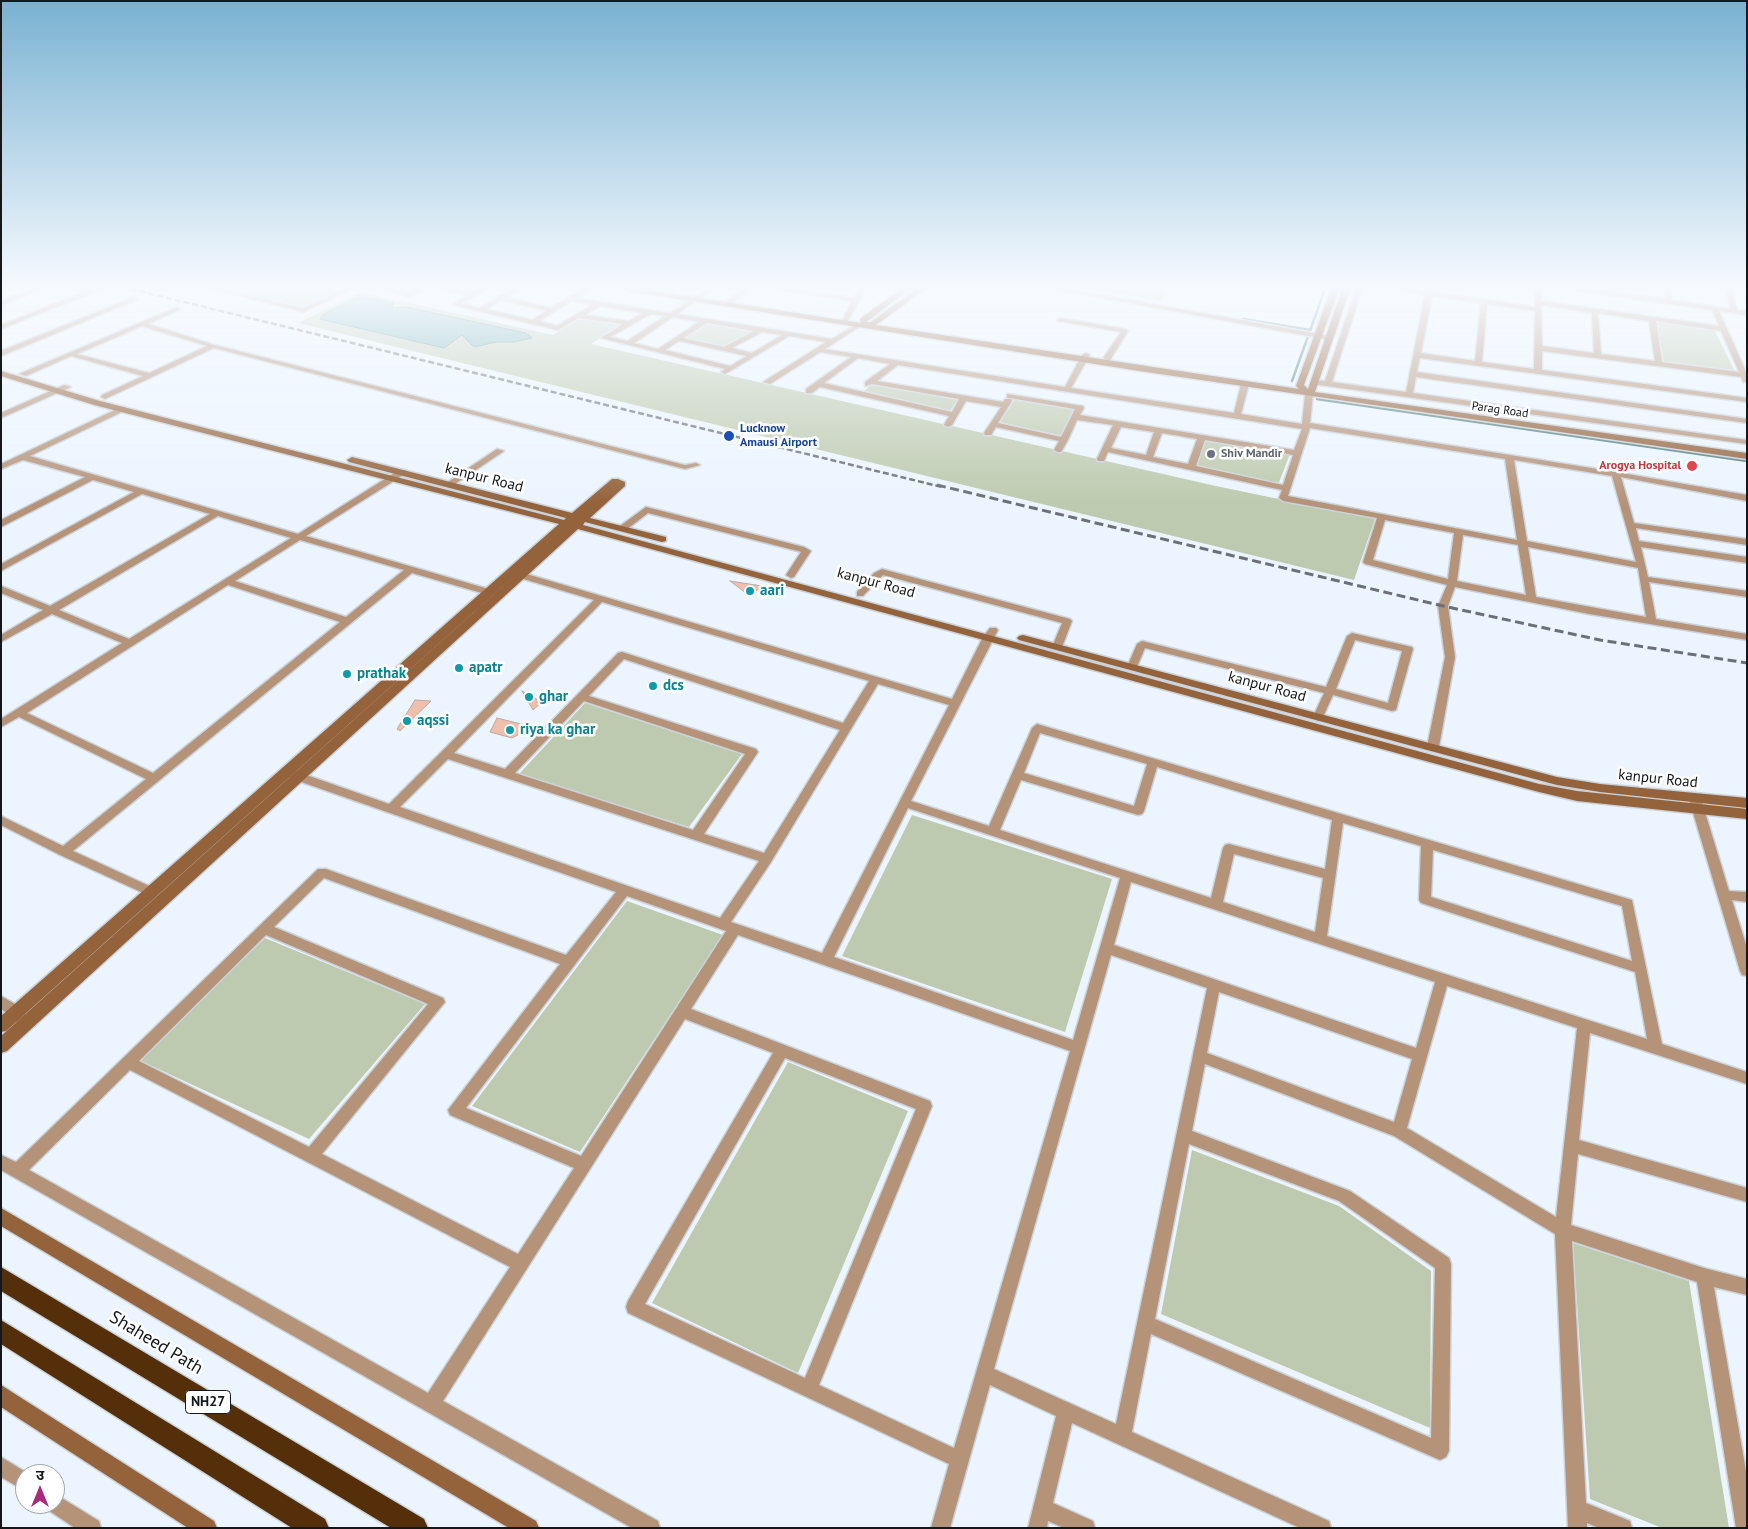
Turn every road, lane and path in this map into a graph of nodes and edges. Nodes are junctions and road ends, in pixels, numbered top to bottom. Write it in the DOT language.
graph roads {
  1 [pos="55,360"];
  2 [pos="93,360"];
  3 [pos="183,360"];
  4 [pos="269,360"];
  5 [pos="699,360"];
  6 [pos="744,360"];
  7 [pos="801,360"];
  8 [pos="852,360"];
  9 [pos="886,360"];
  10 [pos="1083,360"];
  11 [pos="1099,360"];
  12 [pos="1123,360"];
  13 [pos="1309,360"];
  14 [pos="1322,360"];
  15 [pos="1335,360"];
  16 [pos="1416,360"];
  17 [pos="1458,360"];
  18 [pos="1538,360"];
  19 [pos="1631,360"];
  20 [pos="1658,360"];
  21 [pos="1737,360"];
  22 [pos="897,362"];
  23 [pos="1478,363"];
  24 [pos="1659,364"];
  25 [pos="1,367"];
  26 [pos="732,368"];
  27 [pos="1538,372"];
  28 [pos="724,373"];
  29 [pos="1,374"];
  30 [pos="23,374"];
  31 [pos="1413,374"];
  32 [pos="150,376"];
  33 [pos="1746,379"];
  34 [pos="1020,381"];
  35 [pos="767,382"];
  36 [pos="871,382"];
  37 [pos="1328,383"];
  38 [pos="818,384"];
  39 [pos="1245,384"];
  40 [pos="1300,386"];
  41 [pos="1313,388"];
  42 [pos="62,389"];
  43 [pos="1067,389"];
  44 [pos="808,391"];
  45 [pos="857,392"];
  46 [pos="1088,392"];
  47 [pos="1409,394"];
  48 [pos="1010,396"];
  49 [pos="105,397"];
  50 [pos="964,398"];
  51 [pos="1747,400"];
  52 [pos="1005,405"];
  53 [pos="1080,408"];
  54 [pos="121,409"];
  55 [pos="954,415"];
  56 [pos="1,416"];
  57 [pos="1237,416"];
  58 [pos="1076,417"];
  59 [pos="1747,421"];
  60 [pos="994,424"];
  61 [pos="1118,424"];
  62 [pos="948,425"];
  63 [pos="1306,426"];
  64 [pos="1159,430"];
  65 [pos="988,433"];
  66 [pos="1202,437"];
  67 [pos="1064,440"];
  68 [pos="1747,442"];
  69 [pos="1106,449"];
  70 [pos="1747,449"];
  71 [pos="1058,450"];
  72 [pos="500,451"];
  73 [pos="1298,453"];
  74 [pos="1747,456"];
  75 [pos="22,457"];
  76 [pos="1509,457"];
  77 [pos="1149,458"];
  78 [pos="1101,459"];
  79 [pos="696,465"];
  80 [pos="1,467"];
  81 [pos="1191,468"];
  82 [pos="402,472"];
  83 [pos="1616,474"];
  84 [pos="92,477"];
  85 [pos="392,479"];
  86 [pos="449,484"];
  87 [pos="1286,488"];
  88 [pos="142,491"];
  89 [pos="1747,498"];
  90 [pos="218,513"];
  91 [pos="1382,517"];
  92 [pos="576,521"];
  93 [pos="1,524"];
  94 [pos="1630,525"];
  95 [pos="623,528"];
  96 [pos="1460,531"];
  97 [pos="300,537"];
  98 [pos="1742,541"];
  99 [pos="1523,543"];
  100 [pos="1635,543"];
  101 [pos="1747,558"];
  102 [pos="1642,566"];
  103 [pos="1,568"];
  104 [pos="411,569"];
  105 [pos="517,574"];
  106 [pos="792,575"];
  107 [pos="1644,579"];
  108 [pos="228,582"];
  109 [pos="1452,584"];
  110 [pos="1,589"];
  111 [pos="489,592"];
  112 [pos="860,594"];
  113 [pos="1747,594"];
  114 [pos="1531,598"];
  115 [pos="600,599"];
  116 [pos="52,610"];
  117 [pos="347,621"];
  118 [pos="1651,621"];
  119 [pos="991,633"];
  120 [pos="1747,637"];
  121 [pos="1,639"];
  122 [pos="130,643"];
  123 [pos="1056,647"];
  124 [pos="1132,667"];
  125 [pos="874,680"];
  126 [pos="1330,691"];
  127 [pos="582,696"];
  128 [pos="955,703"];
  129 [pos="19,713"];
  130 [pos="1290,714"];
  131 [pos="1318,717"];
  132 [pos="1,724"];
  133 [pos="846,728"];
  134 [pos="1433,747"];
  135 [pos="446,754"];
  136 [pos="1153,762"];
  137 [pos="287,772"];
  138 [pos="507,774"];
  139 [pos="1017,775"];
  140 [pos="299,777"];
  141 [pos="154,778"];
  142 [pos="904,803"];
  143 [pos="1696,803"];
  144 [pos="1747,803"];
  145 [pos="391,809"];
  146 [pos="1747,814"];
  147 [pos="1338,817"];
  148 [pos="1,820"];
  149 [pos="993,832"];
  150 [pos="696,836"];
  151 [pos="1426,843"];
  152 [pos="64,852"];
  153 [pos="768,859"];
  154 [pos="1330,875"];
  155 [pos="1127,876"];
  156 [pos="624,890"];
  157 [pos="152,892"];
  158 [pos="1724,895"];
  159 [pos="1747,897"];
  160 [pos="1216,905"];
  161 [pos="729,926"];
  162 [pos="264,928"];
  163 [pos="1320,939"];
  164 [pos="1107,948"];
  165 [pos="1744,951"];
  166 [pos="826,959"];
  167 [pos="569,962"];
  168 [pos="1641,969"];
  169 [pos="1747,970"];
  170 [pos="1442,979"];
  171 [pos="1214,985"];
  172 [pos="1,1002"];
  173 [pos="18,1012"];
  174 [pos="682,1012"];
  175 [pos="1584,1025"];
  176 [pos="1,1026"];
  177 [pos="22,1028"];
  178 [pos="1,1046"];
  179 [pos="1079,1048"];
  180 [pos="1656,1049"];
  181 [pos="782,1050"];
  182 [pos="1419,1055"];
  183 [pos="1199,1056"];
  184 [pos="128,1062"];
  185 [pos="1747,1078"];
  186 [pos="1399,1131"];
  187 [pos="1183,1134"];
  188 [pos="1571,1145"];
  189 [pos="311,1156"];
  190 [pos="1,1162"];
  191 [pos="584,1165"];
  192 [pos="17,1171"];
  193 [pos="1747,1195"];
  194 [pos="1,1216"];
  195 [pos="1563,1230"];
  196 [pos="521,1264"];
  197 [pos="1704,1276"];
  198 [pos="1,1278"];
  199 [pos="1747,1287"];
  200 [pos="1145,1323"];
  201 [pos="1,1331"];
  202 [pos="985,1374"];
  203 [pos="809,1389"];
  204 [pos="1,1395"];
  205 [pos="431,1405"];
  206 [pos="1066,1412"];
  207 [pos="1122,1437"];
  208 [pos="960,1460"];
  209 [pos="1,1466"];
  210 [pos="15,1475"];
  211 [pos="1042,1508"];
  212 [pos="65,1510"];
  213 [pos="1578,1519"];
  214 [pos="92,1528"];
  215 [pos="207,1528"];
  216 [pos="316,1528"];
  217 [pos="415,1528"];
  218 [pos="529,1528"];
  219 [pos="651,1528"];
  220 [pos="940,1528"];
  221 [pos="1037,1528"];
  222 [pos="1086,1528"];
  223 [pos="1322,1528"];
  224 [pos="1623,1528"];
  225 [pos="1746,1528"];
  1 -- 30 [label="street"];
  2 -- 32 [label="street"];
  3 -- 32 [label="street"];
  4 -- 79 [label="street"];
  5 -- 26 [label="street"];
  6 -- 26 [label="street"];
  7 -- 35 [label="street"];
  8 -- 38 [label="street"];
  9 -- 22 [label="street"];
  10 -- 43 [label="street"];
  11 -- 39 [label="street, Parag Road"];
  12 -- 40 [label="street, Parag Road"];
  13 -- 40 [label="street"];
  14 -- 41 [label="street"];
  15 -- 37 [label="street"];
  16 -- 31 [label="street"];
  17 -- 23 [label="street"];
  18 -- 27 [label="street"];
  19 -- 24 [label="street"];
  20 -- 24 [label="street"];
  21 -- 33 [label="street"];
  22 -- 34 [label="street"];
  22 -- 36 [label="street"];
  23 -- 27 [label="street"];
  24 -- 33 [label="street"];
  25 -- 30 [label="street, kanpur Road"];
  26 -- 28 [label="street"];
  27 -- 51 [label="street"];
  29 -- 42 [label="street"];
  30 -- 42 [label="street, kanpur Road"];
  31 -- 47 [label="street"];
  31 -- 59 [label="street"];
  32 -- 49 [label="street"];
  34 -- 43 [label="street"];
  34 -- 48 [label="street"];
  36 -- 45 [label="street"];
  36 -- 50 [label="street"];
  37 -- 41 [label="street"];
  37 -- 47 [label="street"];
  38 -- 44 [label="street"];
  38 -- 45 [label="street"];
  39 -- 41 [label="street, Parag Road"];
  39 -- 57 [label="street"];
  40 -- 41 [label="street, Parag Road"];
  41 -- 63 [label="street"];
  41 -- 70 [label="street, Parag Road"];
  41 -- 74 [label="street, Parag Road"];
  42 -- 49 [label="street, kanpur Road"];
  42 -- 54 [label="street"];
  42 -- 56 [label="street"];
  43 -- 46 [label="street"];
  45 -- 55 [label="street"];
  46 -- 53 [label="street"];
  46 -- 57 [label="street"];
  47 -- 68 [label="street"];
  48 -- 52 [label="street"];
  48 -- 53 [label="street"];
  49 -- 82 [label="street, kanpur Road"];
  50 -- 52 [label="street"];
  50 -- 55 [label="street"];
  52 -- 60 [label="street"];
  53 -- 58 [label="street"];
  54 -- 75 [label="street"];
  54 -- 85 [label="street"];
  55 -- 62 [label="street"];
  57 -- 63 [label="street"];
  58 -- 61 [label="street"];
  58 -- 67 [label="street"];
  60 -- 65 [label="street"];
  60 -- 67 [label="street"];
  61 -- 64 [label="street"];
  61 -- 69 [label="street"];
  63 -- 73 [label="street"];
  63 -- 76 [label="street"];
  64 -- 66 [label="street"];
  64 -- 77 [label="street"];
  66 -- 73 [label="street"];
  66 -- 81 [label="street"];
  67 -- 71 [label="street"];
  69 -- 77 [label="street"];
  69 -- 78 [label="street"];
  72 -- 86 [label="street"];
  73 -- 87 [label="street"];
  75 -- 80 [label="street"];
  75 -- 84 [label="street"];
  76 -- 83 [label="street"];
  76 -- 99 [label="street"];
  77 -- 81 [label="street"];
  81 -- 87 [label="street"];
  82 -- 85 [label="street"];
  82 -- 86 [label="street, kanpur Road"];
  83 -- 89 [label="street"];
  83 -- 94 [label="street"];
  84 -- 88 [label="street"];
  84 -- 93 [label="street"];
  85 -- 92 [label="street"];
  85 -- 97 [label="street"];
  86 -- 92 [label="street, kanpur Road"];
  87 -- 91 [label="street"];
  88 -- 90 [label="street"];
  88 -- 103 [label="street"];
  90 -- 97 [label="street"];
  90 -- 116 [label="street"];
  91 -- 96 [label="street"];
  91 -- 109 [label="street"];
  92 -- 95 [label="street, kanpur Road"];
  92 -- 105 [label="street"];
  92 -- 119 [label="street"];
  94 -- 98 [label="street"];
  94 -- 100 [label="street"];
  95 -- 106 [label="street, kanpur Road"];
  95 -- 106 [label="street"];
  96 -- 99 [label="street"];
  96 -- 109 [label="street"];
  97 -- 104 [label="street"];
  97 -- 108 [label="street"];
  98 -- 101 [label="street"];
  99 -- 102 [label="street"];
  99 -- 114 [label="street"];
  100 -- 101 [label="street"];
  100 -- 102 [label="street"];
  102 -- 107 [label="street"];
  104 -- 111 [label="street"];
  104 -- 117 [label="street"];
  105 -- 111 [label="street"];
  105 -- 115 [label="street"];
  105 -- 140 [label="street"];
  106 -- 112 [label="street, kanpur Road"];
  107 -- 113 [label="street"];
  107 -- 118 [label="street"];
  108 -- 117 [label="street"];
  108 -- 122 [label="street"];
  109 -- 114 [label="street"];
  109 -- 134 [label="street"];
  110 -- 116 [label="street"];
  111 -- 137 [label="street"];
  112 -- 119 [label="street, kanpur Road"];
  112 -- 123 [label="street"];
  114 -- 118 [label="street"];
  115 -- 125 [label="street"];
  115 -- 135 [label="street"];
  116 -- 121 [label="street"];
  116 -- 122 [label="street"];
  117 -- 141 [label="street"];
  118 -- 120 [label="street"];
  119 -- 123 [label="street, kanpur Road"];
  119 -- 128 [label="street"];
  119 -- 130 [label="street"];
  122 -- 129 [label="street"];
  123 -- 124 [label="street, kanpur Road"];
  124 -- 126 [label="street"];
  124 -- 130 [label="street, kanpur Road"];
  125 -- 128 [label="street"];
  125 -- 133 [label="street"];
  126 -- 126 [label="street"];
  126 -- 131 [label="street"];
  127 -- 133 [label="street"];
  127 -- 138 [label="street"];
  127 -- 150 [label="street"];
  128 -- 142 [label="street"];
  129 -- 132 [label="street"];
  129 -- 141 [label="street"];
  130 -- 131 [label="street, kanpur Road"];
  130 -- 143 [label="street"];
  131 -- 134 [label="street, kanpur Road"];
  133 -- 153 [label="street"];
  134 -- 143 [label="street, kanpur Road"];
  135 -- 138 [label="street"];
  135 -- 145 [label="street"];
  136 -- 139 [label="street"];
  136 -- 139 [label="street"];
  136 -- 147 [label="street"];
  137 -- 140 [label="street"];
  137 -- 157 [label="street"];
  138 -- 150 [label="street"];
  139 -- 149 [label="street"];
  140 -- 145 [label="street"];
  140 -- 177 [label="street"];
  141 -- 152 [label="street"];
  142 -- 149 [label="street"];
  142 -- 166 [label="street"];
  143 -- 144 [label="street, kanpur Road"];
  143 -- 146 [label="street"];
  143 -- 158 [label="street"];
  145 -- 156 [label="street"];
  147 -- 151 [label="street"];
  147 -- 154 [label="street"];
  148 -- 152 [label="street"];
  149 -- 155 [label="street"];
  150 -- 153 [label="street"];
  151 -- 168 [label="street"];
  151 -- 168 [label="street"];
  152 -- 157 [label="street"];
  153 -- 161 [label="street"];
  154 -- 160 [label="street"];
  154 -- 163 [label="street"];
  155 -- 160 [label="street"];
  155 -- 164 [label="street"];
  156 -- 161 [label="street"];
  156 -- 167 [label="street"];
  157 -- 173 [label="street"];
  158 -- 159 [label="street"];
  158 -- 165 [label="street"];
  160 -- 163 [label="street"];
  161 -- 166 [label="street"];
  161 -- 174 [label="street"];
  162 -- 167 [label="street"];
  162 -- 184 [label="street"];
  162 -- 189 [label="street"];
  163 -- 170 [label="street"];
  164 -- 171 [label="street"];
  164 -- 179 [label="street"];
  165 -- 169 [label="street"];
  166 -- 179 [label="street"];
  167 -- 191 [label="street"];
  168 -- 180 [label="street"];
  170 -- 175 [label="street"];
  170 -- 182 [label="street"];
  171 -- 182 [label="street"];
  171 -- 183 [label="street"];
  172 -- 173 [label="street"];
  173 -- 176 [label="street"];
  173 -- 177 [label="street"];
  174 -- 181 [label="street"];
  174 -- 191 [label="street"];
  175 -- 180 [label="street"];
  175 -- 188 [label="street"];
  176 -- 177 [label="street"];
  177 -- 178 [label="street"];
  179 -- 202 [label="street"];
  180 -- 185 [label="street"];
  181 -- 203 [label="street"];
  181 -- 203 [label="street"];
  182 -- 186 [label="street"];
  183 -- 186 [label="street"];
  183 -- 187 [label="street"];
  184 -- 189 [label="street"];
  184 -- 192 [label="street"];
  186 -- 195 [label="street"];
  187 -- 200 [label="street"];
  187 -- 200 [label="street"];
  188 -- 193 [label="street"];
  188 -- 195 [label="street"];
  189 -- 196 [label="street"];
  190 -- 192 [label="street"];
  191 -- 196 [label="street"];
  192 -- 205 [label="street"];
  194 -- 218 [label="street"];
  195 -- 197 [label="street"];
  195 -- 213 [label="street"];
  196 -- 205 [label="street"];
  197 -- 199 [label="street"];
  197 -- 225 [label="street"];
  198 -- 217 [label="highway, Shaheed Path / NH27"];
  200 -- 207 [label="street"];
  201 -- 216 [label="highway"];
  202 -- 206 [label="street"];
  202 -- 208 [label="street"];
  203 -- 208 [label="street"];
  204 -- 215 [label="street"];
  205 -- 219 [label="street"];
  206 -- 207 [label="street"];
  206 -- 211 [label="street"];
  207 -- 223 [label="street"];
  208 -- 220 [label="street"];
  209 -- 210 [label="street"];
  211 -- 221 [label="street"];
  211 -- 222 [label="street"];
  212 -- 214 [label="street"];
  213 -- 224 [label="street"];
}
